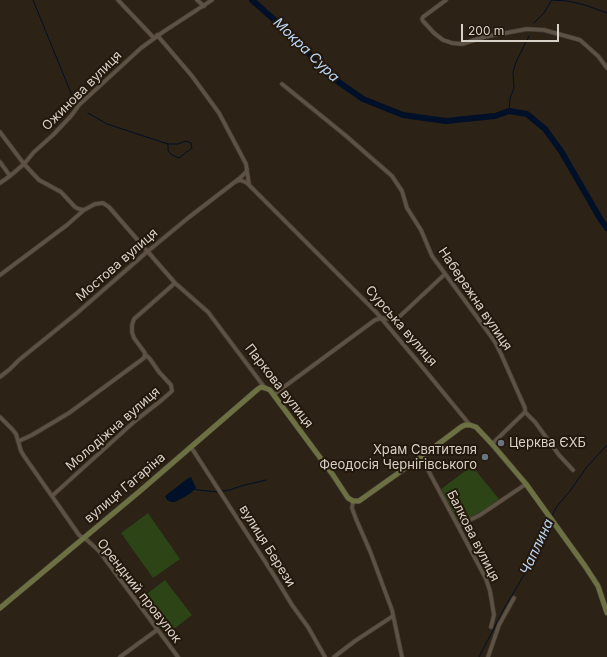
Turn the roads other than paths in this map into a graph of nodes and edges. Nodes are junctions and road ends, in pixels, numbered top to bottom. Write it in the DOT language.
graph roads {
  1 [pos="118,0"];
  2 [pos="197,0"];
  3 [pos="212,0"];
  4 [pos="446,0"];
  5 [pos="204,6"];
  6 [pos="156,37"];
  7 [pos="607,68"];
  8 [pos="282,84"];
  9 [pos="0,132"];
  10 [pos="0,162"];
  11 [pos="24,164"];
  12 [pos="247,169"];
  13 [pos="10,176"];
  14 [pos="235,182"];
  15 [pos="0,183"];
  16 [pos="252,188"];
  17 [pos="84,210"];
  18 [pos="148,251"];
  19 [pos="445,274"];
  20 [pos="0,275"];
  21 [pos="175,282"];
  22 [pos="381,318"];
  23 [pos="146,355"];
  24 [pos="0,377"];
  25 [pos="265,388"];
  26 [pos="272,395"];
  27 [pos="526,412"];
  28 [pos="0,417"];
  29 [pos="470,424"];
  30 [pos="19,441"];
  31 [pos="492,444"];
  32 [pos="191,446"];
  33 [pos="421,457"];
  34 [pos="573,470"];
  35 [pos="526,484"];
  36 [pos="52,496"];
  37 [pos="353,501"];
  38 [pos="458,526"];
  39 [pos="83,538"];
  40 [pos="514,598"];
  41 [pos="0,608"];
  42 [pos="607,613"];
  43 [pos="393,616"];
  44 [pos="491,628"];
  45 [pos="157,630"];
  46 [pos="120,657"];
  47 [pos="178,657"];
  48 [pos="325,657"];
  49 [pos="334,657"];
  50 [pos="402,657"];
  51 [pos="488,657"];
  1 -- 6 [label="street"];
  2 -- 5 [label="street"];
  3 -- 5 [label="street, Ожинова вулиця"];
  4 -- 7 [label="street"];
  5 -- 6 [label="street, Ожинова вулиця"];
  6 -- 11 [label="street, Ожинова вулиця"];
  6 -- 12 [label="street"];
  8 -- 19 [label="street, Набережна вулиця"];
  9 -- 11 [label="street"];
  10 -- 13 [label="street"];
  11 -- 13 [label="street, Ожинова вулиця"];
  11 -- 17 [label="street"];
  12 -- 14 [label="street, Мостова вулиця"];
  12 -- 16 [label="street"];
  13 -- 15 [label="street"];
  14 -- 16 [label="street, Сурська вулиця"];
  14 -- 18 [label="street, Мостова вулиця"];
  16 -- 22 [label="street, Сурська вулиця"];
  17 -- 18 [label="street, Паркова вулиця"];
  17 -- 20 [label="street"];
  18 -- 21 [label="street, Паркова вулиця"];
  18 -- 24 [label="street, Мостова вулиця"];
  19 -- 22 [label="street"];
  19 -- 27 [label="street, Набережна вулиця"];
  21 -- 23 [label="street"];
  21 -- 25 [label="street, Паркова вулиця"];
  22 -- 26 [label="street"];
  22 -- 29 [label="street, Сурська вулиця"];
  23 -- 30 [label="street"];
  23 -- 36 [label="street, Молодіжна вулиця"];
  25 -- 26 [label="street, Паркова вулиця"];
  25 -- 32 [label="street, вулиця Гагаріна"];
  26 -- 37 [label="street, Паркова вулиця"];
  27 -- 31 [label="street"];
  27 -- 34 [label="street, Набережна вулиця"];
  28 -- 30 [label="street"];
  29 -- 31 [label="street, Сурська вулиця"];
  29 -- 33 [label="street"];
  30 -- 36 [label="street"];
  31 -- 35 [label="street, Сурська вулиця"];
  32 -- 39 [label="street, вулиця Гагаріна"];
  32 -- 48 [label="street, вулиця Берези"];
  33 -- 37 [label="street"];
  33 -- 38 [label="street, Балкова вулиця"];
  35 -- 38 [label="street"];
  35 -- 42 [label="street, Сурська вулиця"];
  36 -- 39 [label="street"];
  37 -- 43 [label="street"];
  38 -- 44 [label="street, Балкова вулиця"];
  39 -- 41 [label="street, вулиця Гагаріна"];
  39 -- 45 [label="street, Орендний провулок"];
  40 -- 51 [label="street"];
  43 -- 49 [label="street"];
  43 -- 50 [label="street"];
  45 -- 46 [label="street"];
  45 -- 47 [label="street, Орендний провулок"];
}
